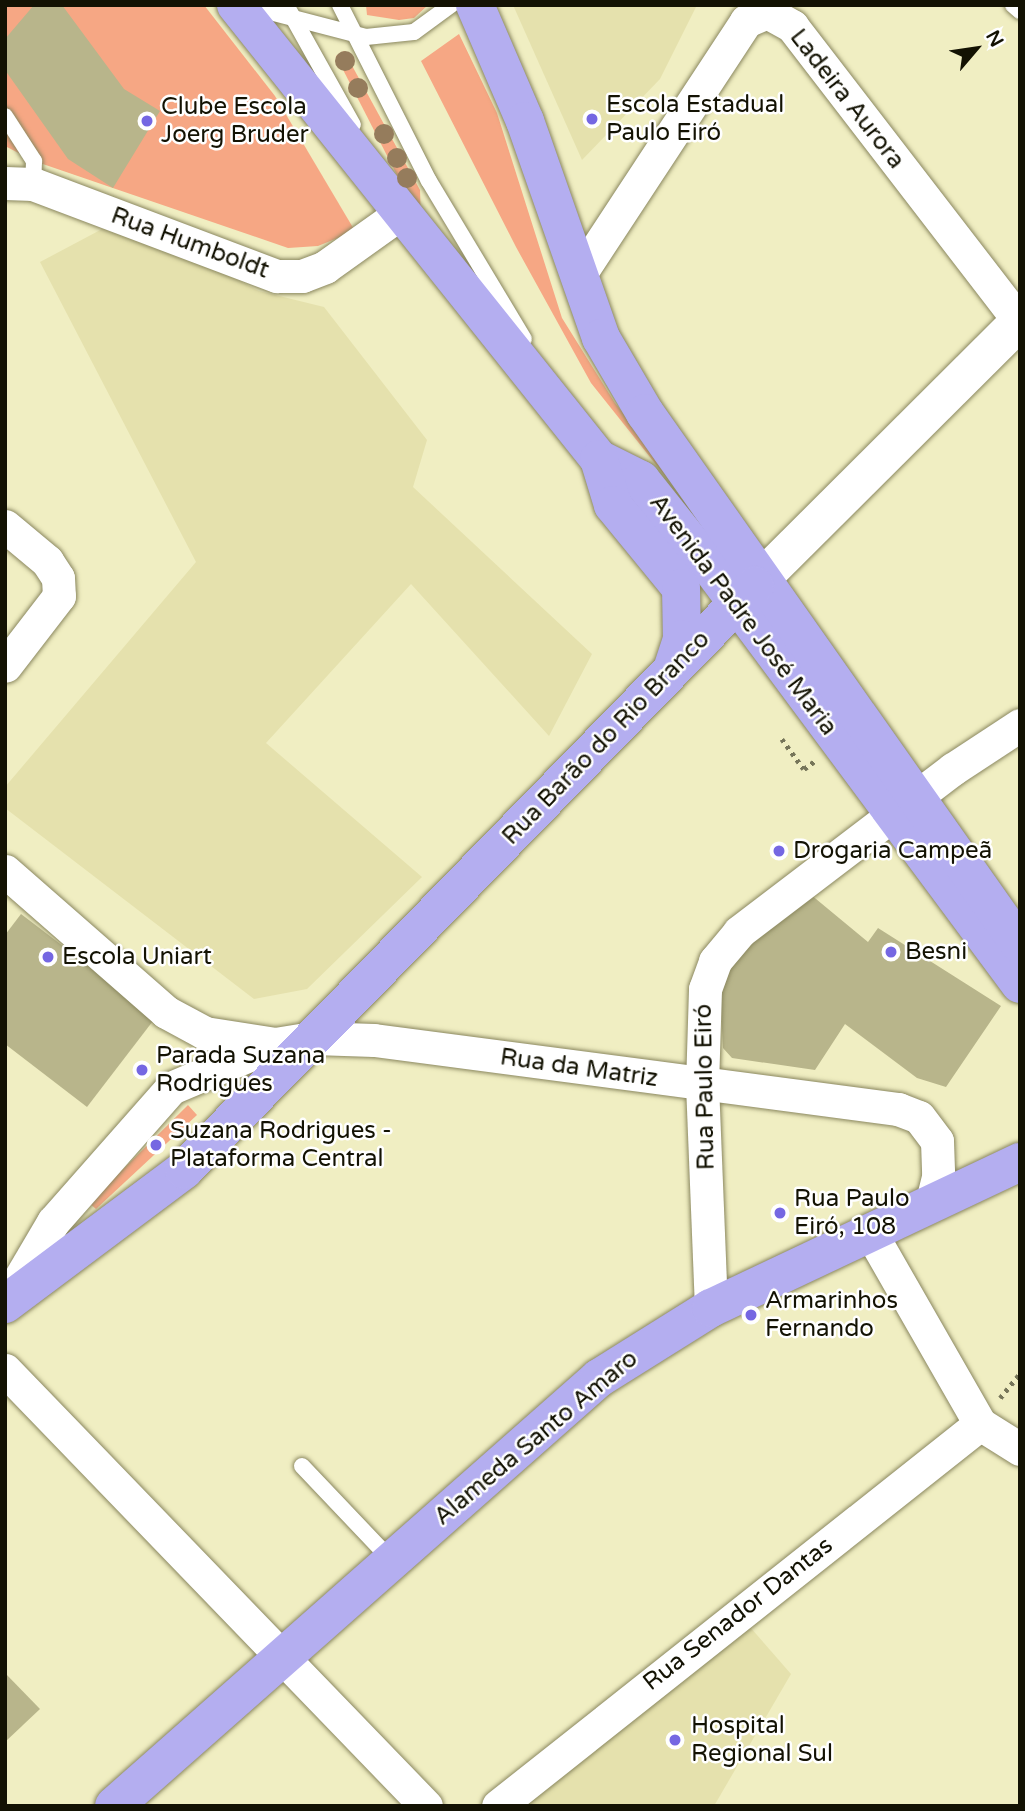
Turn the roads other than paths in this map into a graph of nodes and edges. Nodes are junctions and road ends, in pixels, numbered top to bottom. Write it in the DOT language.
graph roads {
  1 [pos="236,5"];
  2 [pos="245,5"];
  3 [pos="286,5"];
  4 [pos="340,5"];
  5 [pos="451,5"];
  6 [pos="475,5"];
  7 [pos="1013,5"];
  8 [pos="1020,11"];
  9 [pos="293,21"];
  10 [pos="354,36"];
  11 [pos="5,116"];
  12 [pos="19,184"];
  13 [pos="402,212"];
  14 [pos="578,277"];
  15 [pos="1020,321"];
  16 [pos="592,449"];
  17 [pos="5,526"];
  18 [pos="749,591"];
  19 [pos="5,666"];
  20 [pos="671,677"];
  21 [pos="1020,725"];
  22 [pos="903,806"];
  23 [pos="5,871"];
  24 [pos="1020,945"];
  25 [pos="1020,984"];
  26 [pos="314,1038"];
  27 [pos="275,1044"];
  28 [pos="702,1085"];
  29 [pos="1012,1158"];
  30 [pos="932,1201"];
  31 [pos="869,1230"];
  32 [pos="5,1304"];
  33 [pos="711,1308"];
  34 [pos="5,1370"];
  35 [pos="980,1424"];
  36 [pos="1020,1449"];
  37 [pos="302,1466"];
  38 [pos="392,1561"];
  39 [pos="283,1655"];
  40 [pos="114,1806"];
  41 [pos="426,1806"];
  42 [pos="498,1806"];
  1 -- 13 [label="main road, Avenida Padre José Maria"];
  2 -- 9 [label="lane"];
  3 -- 9 [label="lane"];
  4 -- 10 [label="lane"];
  5 -- 10 [label="lane"];
  6 -- 14 [label="main road, Avenida Padre José Maria"];
  7 -- 8 [label="lane"];
  9 -- 10 [label="lane"];
  9 -- 13 [label="lane"];
  10 -- 16 [label="lane"];
  11 -- 12 [label="lane"];
  12 -- 13 [label="street, Rua Humboldt"];
  13 -- 16 [label="main road, Avenida Padre José Maria"];
  14 -- 15 [label="street, Ladeira Aurora"];
  14 -- 18 [label="main road, Avenida Padre José Maria"];
  15 -- 18 [label="street, Rua Barão do Rio Branco"];
  16 -- 18 [label="main road, Avenida Padre José Maria"];
  16 -- 20 [label="main road"];
  17 -- 19 [label="street"];
  18 -- 20 [label="main road, Rua Barão do Rio Branco"];
  18 -- 22 [label="main road, Avenida Padre José Maria"];
  20 -- 26 [label="main road, Rua Barão do Rio Branco"];
  21 -- 22 [label="street, Rua Paulo Eiró"];
  22 -- 24 [label="main road, Avenida Padre José Maria"];
  22 -- 25 [label="main road, Avenida Padre José Maria"];
  22 -- 28 [label="street, Rua Paulo Eiró"];
  23 -- 27 [label="street"];
  26 -- 27 [label="street, Rua da Matriz"];
  26 -- 28 [label="street, Rua da Matriz"];
  26 -- 32 [label="main road, Rua Barão do Rio Branco"];
  27 -- 32 [label="street"];
  28 -- 30 [label="street, Rua da Matriz"];
  28 -- 33 [label="street, Rua Paulo Eiró"];
  29 -- 30 [label="main road, Alameda Santo Amaro"];
  30 -- 31 [label="main road, Alameda Santo Amaro"];
  31 -- 33 [label="main road, Alameda Santo Amaro"];
  31 -- 35 [label="street"];
  33 -- 38 [label="main road, Alameda Santo Amaro"];
  34 -- 39 [label="street"];
  35 -- 36 [label="street"];
  35 -- 42 [label="street, Rua Senador Dantas"];
  37 -- 38 [label="lane"];
  38 -- 39 [label="main road, Alameda Santo Amaro"];
  39 -- 40 [label="main road, Alameda Santo Amaro"];
  39 -- 41 [label="street"];
}
